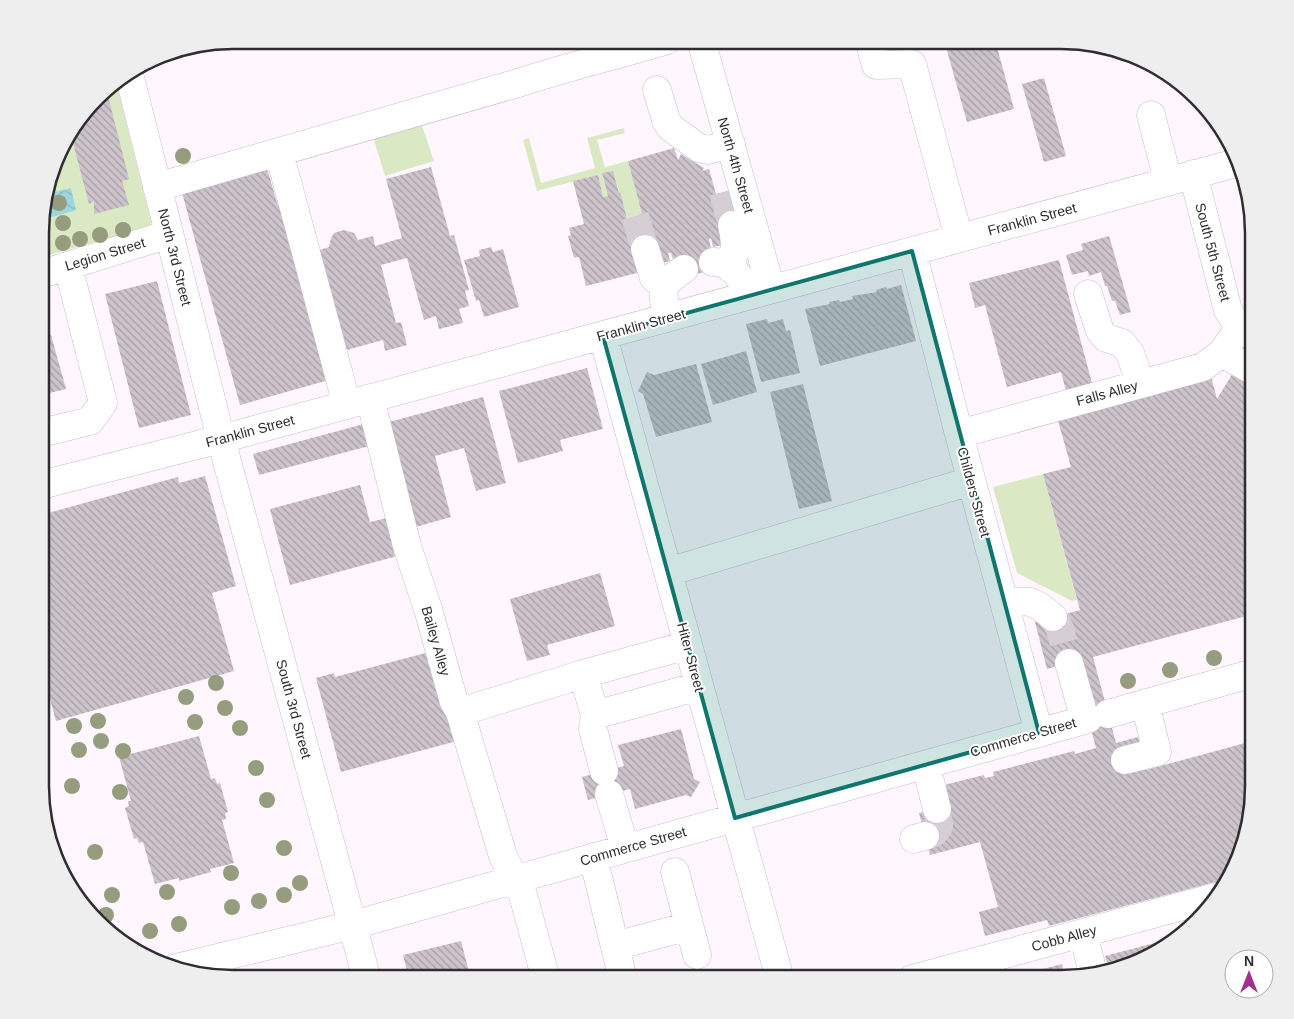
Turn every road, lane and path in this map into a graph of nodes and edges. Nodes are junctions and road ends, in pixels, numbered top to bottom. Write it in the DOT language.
graph roads {
  1 [pos="636,49"];
  2 [pos="702,49"];
  3 [pos="872,49"];
  4 [pos="131,80"];
  5 [pos="657,90"];
  6 [pos="1151,115"];
  7 [pos="730,144"];
  8 [pos="279,152"];
  9 [pos="1231,164"];
  10 [pos="1181,178"];
  11 [pos="157,187"];
  12 [pos="732,225"];
  13 [pos="169,234"];
  14 [pos="958,238"];
  15 [pos="645,248"];
  16 [pos="912,251"];
  17 [pos="68,266"];
  18 [pos="49,272"];
  19 [pos="760,292"];
  20 [pos="1088,294"];
  21 [pos="668,317"];
  22 [pos="1245,331"];
  23 [pos="1245,333"];
  24 [pos="603,336"];
  25 [pos="1222,353"];
  26 [pos="1245,366"];
  27 [pos="1141,384"];
  28 [pos="359,401"];
  29 [pos="49,431"];
  30 [pos="959,434"];
  31 [pos="222,439"];
  32 [pos="971,481"];
  33 [pos="49,483"];
  34 [pos="668,572"];
  35 [pos="1004,604"];
  36 [pos="1053,617"];
  37 [pos="688,645"];
  38 [pos="1070,663"];
  39 [pos="583,674"];
  40 [pos="1245,676"];
  41 [pos="699,686"];
  42 [pos="1146,704"];
  43 [pos="460,712"];
  44 [pos="1094,718"];
  45 [pos="594,722"];
  46 [pos="1039,733"];
  47 [pos="1125,760"];
  48 [pos="926,765"];
  49 [pos="937,809"];
  50 [pos="735,818"];
  51 [pos="625,848"];
  52 [pos="593,857"];
  53 [pos="675,872"];
  54 [pos="515,879"];
  55 [pos="1206,900"];
  56 [pos="353,924"];
  57 [pos="690,926"];
  58 [pos="1083,933"];
  59 [pos="615,946"];
  60 [pos="697,955"];
  61 [pos="189,965"];
  62 [pos="1092,968"];
  63 [pos="365,970"];
  64 [pos="544,970"];
  65 [pos="621,970"];
  66 [pos="777,970"];
  67 [pos="945,970"];
  1 -- 8 [label="street"];
  2 -- 7 [label="street, North 4th Street"];
  3 -- 14 [label="street"];
  4 -- 11 [label="street, North 3rd Street"];
  5 -- 7 [label="street"];
  6 -- 10 [label="street, South 5th Street"];
  7 -- 19 [label="street, North 4th Street"];
  8 -- 11 [label="street"];
  8 -- 28 [label="street, Bailey Alley"];
  9 -- 10 [label="street, Franklin Street"];
  10 -- 14 [label="street, Franklin Street"];
  10 -- 22 [label="street, South 5th Street"];
  11 -- 13 [label="street, North 3rd Street"];
  12 -- 19 [label="street"];
  13 -- 17 [label="street, Legion Street"];
  13 -- 31 [label="street, North 3rd Street"];
  14 -- 16 [label="street, Franklin Street"];
  15 -- 21 [label="street"];
  16 -- 19 [label="street, Franklin Street"];
  16 -- 30 [label="street, Childers Street"];
  17 -- 18 [label="street, Legion Street"];
  17 -- 29 [label="street"];
  19 -- 21 [label="street, Franklin Street"];
  20 -- 27 [label="street"];
  21 -- 24 [label="street, Franklin Street"];
  23 -- 25 [label="street, Falls Alley"];
  24 -- 28 [label="street, Franklin Street"];
  24 -- 34 [label="street, Hiter Street"];
  25 -- 26 [label="street"];
  25 -- 27 [label="street, Falls Alley"];
  27 -- 30 [label="street, Falls Alley"];
  28 -- 31 [label="street, Franklin Street"];
  28 -- 43 [label="street, Bailey Alley"];
  30 -- 32 [label="street, Childers Street"];
  31 -- 33 [label="street, Franklin Street"];
  31 -- 56 [label="street, South 3rd Street"];
  32 -- 34 [label="street"];
  32 -- 35 [label="street, Childers Street"];
  34 -- 37 [label="street, Hiter Street"];
  35 -- 36 [label="street"];
  35 -- 46 [label="street, Childers Street"];
  37 -- 39 [label="street"];
  37 -- 41 [label="street, Hiter Street"];
  38 -- 44 [label="street"];
  39 -- 43 [label="street"];
  39 -- 45 [label="street"];
  40 -- 42 [label="street, Commerce Street"];
  41 -- 45 [label="street"];
  41 -- 50 [label="street, Hiter Street"];
  42 -- 44 [label="street, Commerce Street"];
  42 -- 47 [label="street"];
  43 -- 54 [label="street, Bailey Alley"];
  44 -- 46 [label="street, Commerce Street"];
  45 -- 51 [label="street"];
  46 -- 48 [label="street, Commerce Street"];
  48 -- 49 [label="street"];
  48 -- 50 [label="street, Commerce Street"];
  50 -- 51 [label="street, Commerce Street"];
  50 -- 66 [label="street, Hiter Street"];
  51 -- 52 [label="street, Commerce Street"];
  52 -- 54 [label="street, Commerce Street"];
  52 -- 59 [label="street"];
  53 -- 57 [label="street"];
  54 -- 56 [label="street, Commerce Street"];
  54 -- 64 [label="street, Bailey Alley"];
  55 -- 58 [label="street, Cobb Alley"];
  56 -- 61 [label="street, Commerce Street"];
  56 -- 63 [label="street, South 3rd Street"];
  57 -- 59 [label="street"];
  57 -- 60 [label="street"];
  58 -- 62 [label="street"];
  58 -- 67 [label="street, Cobb Alley"];
  59 -- 65 [label="street"];
}
